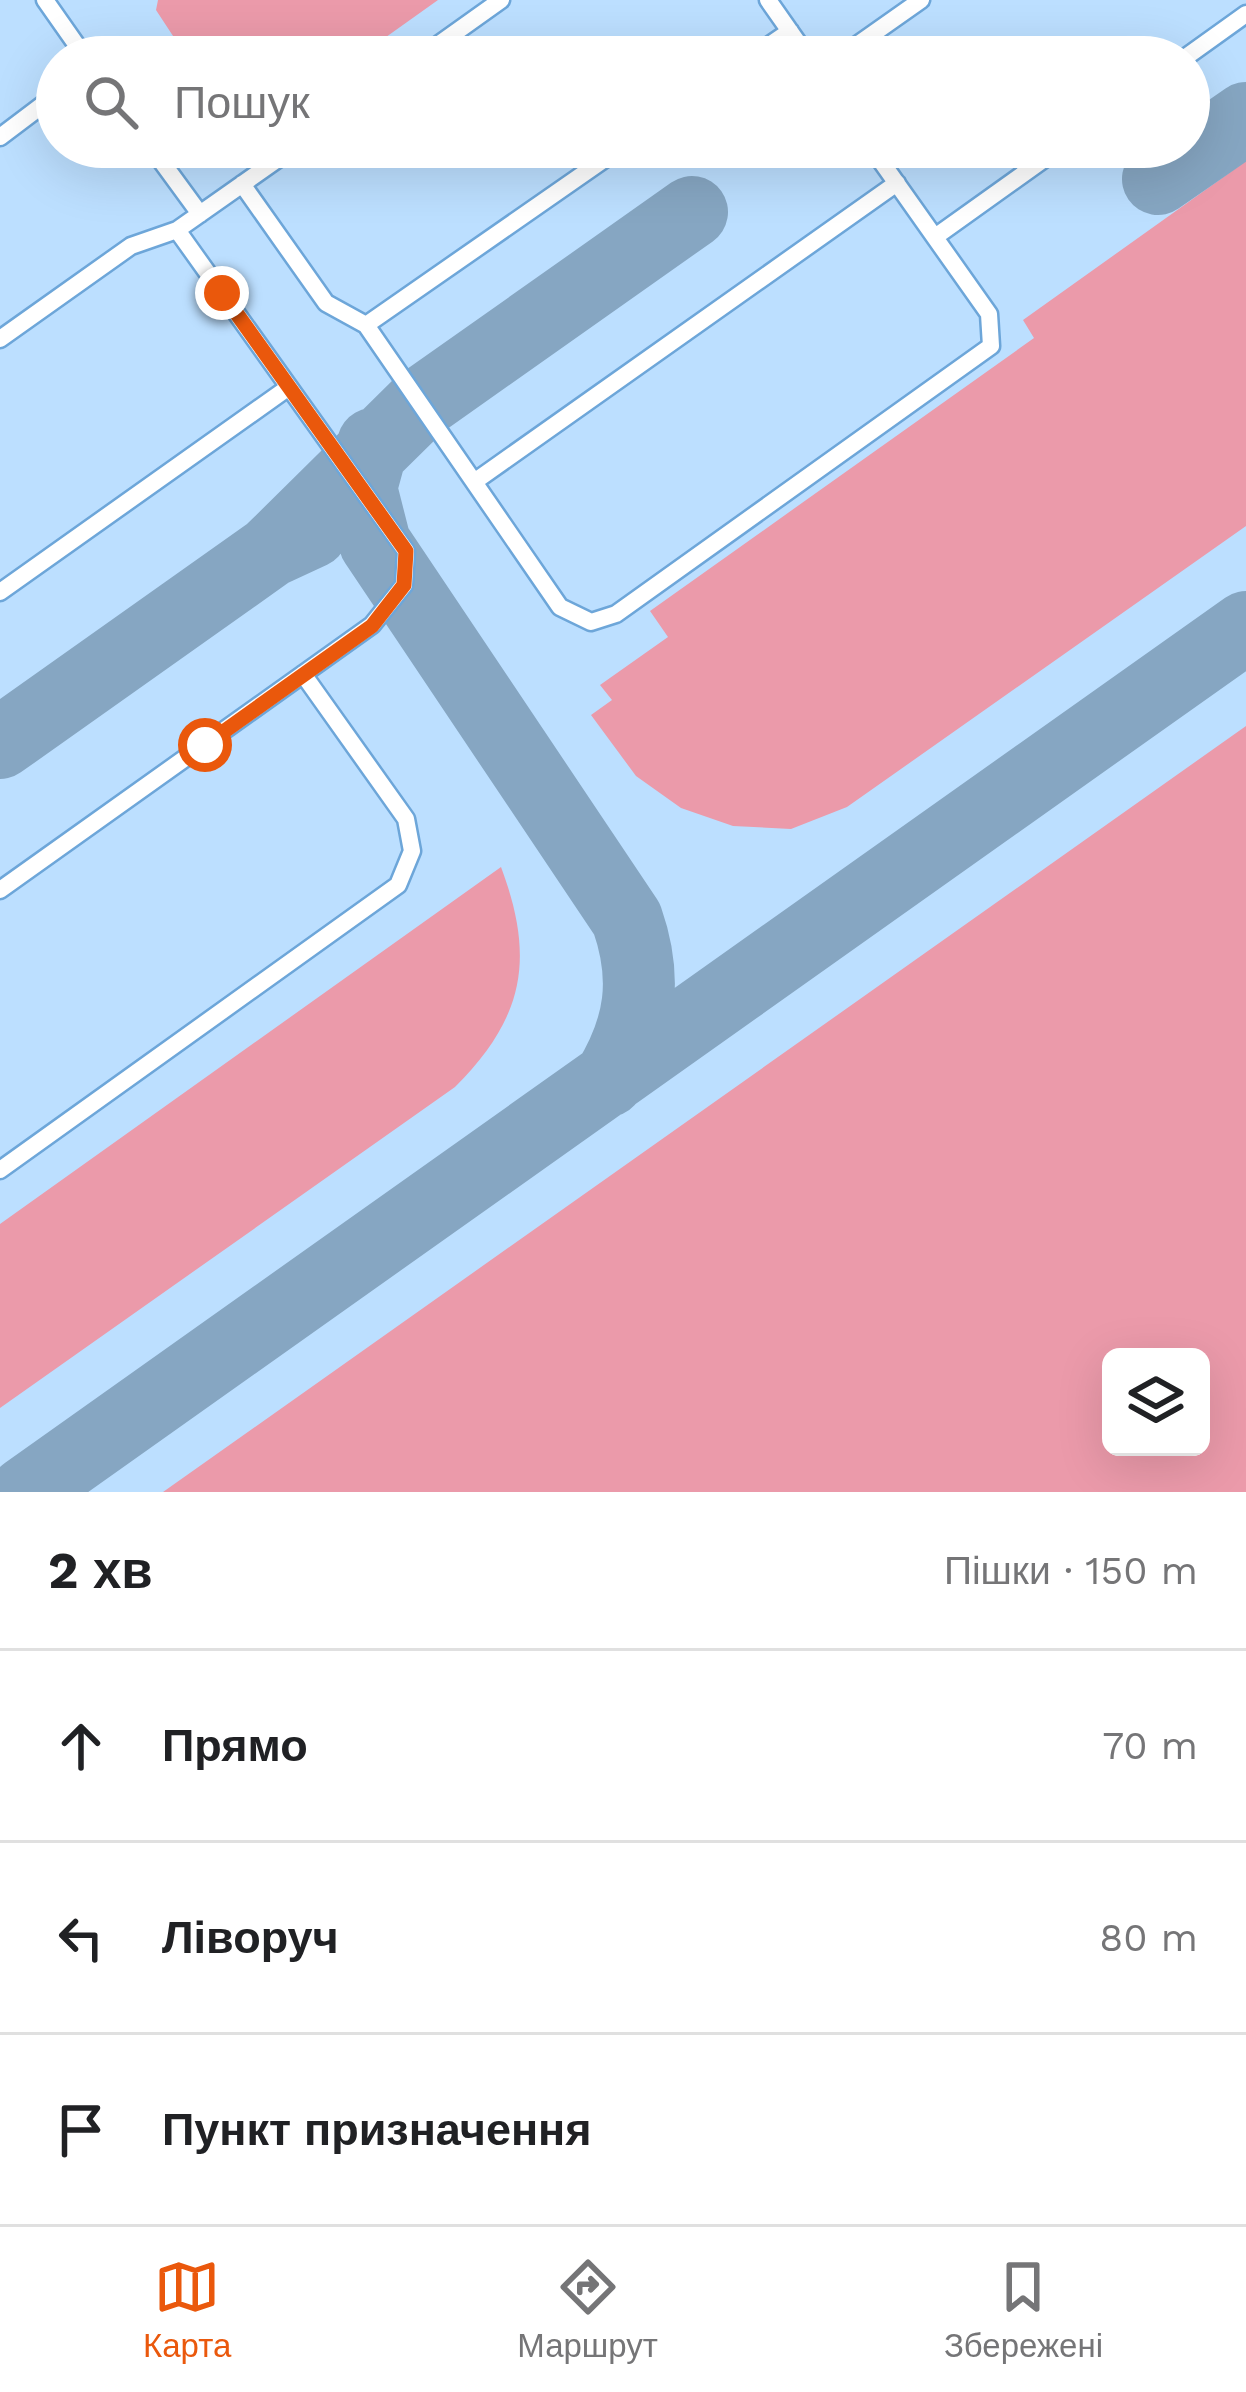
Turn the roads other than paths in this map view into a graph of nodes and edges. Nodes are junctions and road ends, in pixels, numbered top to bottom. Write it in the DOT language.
graph roads {
  1 [pos="45,0"];
  2 [pos="501,0"];
  3 [pos="768,0"];
  4 [pos="921,0"];
  5 [pos="1246,14"];
  6 [pos="790,31"];
  7 [pos="70,36"];
  8 [pos="450,36"];
  9 [pos="783,36"];
  10 [pos="793,36"];
  11 [pos="870,36"];
  12 [pos="1210,40"];
  13 [pos="36,110"];
  14 [pos="0,137"];
  15 [pos="166,168"];
  16 [pos="265,168"];
  17 [pos="592,168"];
  18 [pos="887,168"];
  19 [pos="1032,168"];
  20 [pos="897,183"];
  21 [pos="242,184"];
  22 [pos="200,214"];
  23 [pos="177,230"];
  24 [pos="935,237"];
  25 [pos="366,325"];
  26 [pos="0,338"];
  27 [pos="289,387"];
  28 [pos="474,482"];
  29 [pos="0,592"];
  30 [pos="303,674"];
  31 [pos="0,890"];
  32 [pos="0,1170"];
  1 -- 7 [label="lane"];
  2 -- 8 [label="lane"];
  3 -- 6 [label="lane"];
  4 -- 11 [label="lane"];
  5 -- 12 [label="lane"];
  6 -- 9 [label="lane"];
  6 -- 10 [label="lane"];
  13 -- 14 [label="lane"];
  15 -- 22 [label="lane"];
  16 -- 21 [label="lane"];
  17 -- 25 [label="lane"];
  18 -- 20 [label="lane"];
  19 -- 24 [label="lane"];
  20 -- 24 [label="lane"];
  20 -- 28 [label="lane"];
  21 -- 22 [label="lane"];
  21 -- 25 [label="lane"];
  22 -- 23 [label="lane"];
  23 -- 26 [label="lane"];
  23 -- 27 [label="lane"];
  24 -- 28 [label="lane"];
  25 -- 28 [label="lane"];
  27 -- 29 [label="lane"];
  27 -- 30 [label="lane"];
  30 -- 31 [label="lane"];
  30 -- 32 [label="lane"];
}
